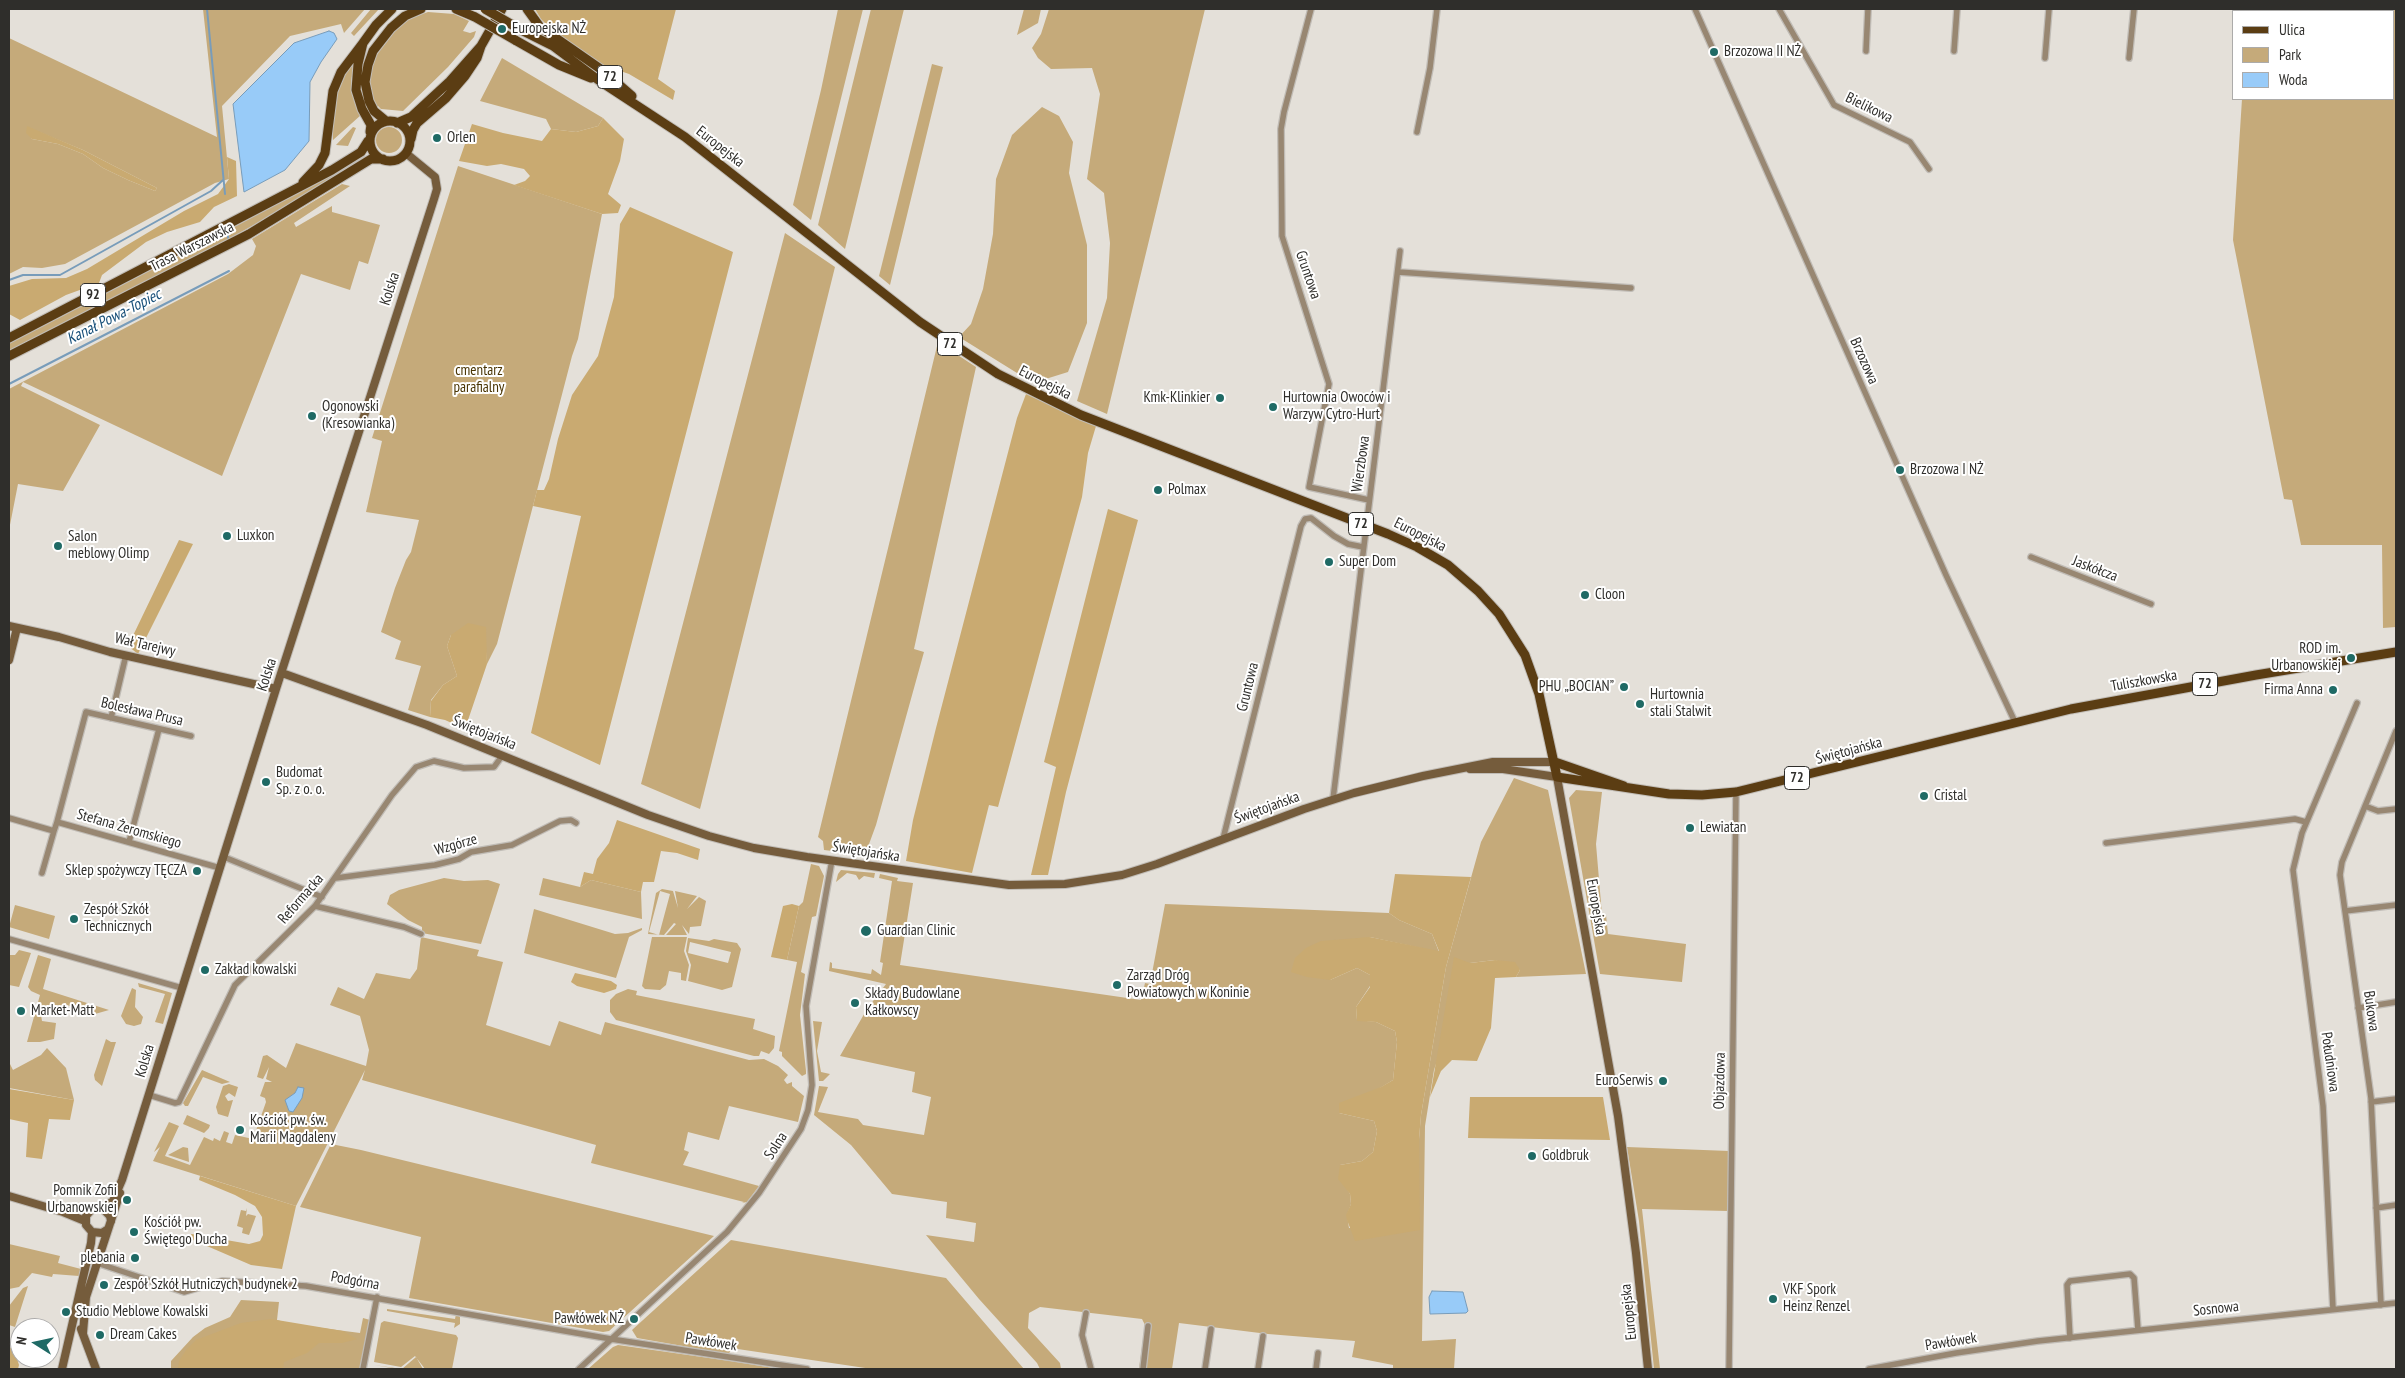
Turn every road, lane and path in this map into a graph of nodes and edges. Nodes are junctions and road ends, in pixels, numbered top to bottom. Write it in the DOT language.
graph roads {
  1 [pos="392,9"];
  2 [pos="421,9"];
  3 [pos="456,9"];
  4 [pos="485,9"];
  5 [pos="502,9"];
  6 [pos="527,9"];
  7 [pos="1311,9"];
  8 [pos="1436,9"];
  9 [pos="1695,9"];
  10 [pos="1779,9"];
  11 [pos="1868,9"];
  12 [pos="1957,9"];
  13 [pos="2050,9"];
  14 [pos="2134,9"];
  15 [pos="364,43"];
  16 [pos="481,46"];
  17 [pos="1866,52"];
  18 [pos="1954,52"];
  19 [pos="2045,58"];
  20 [pos="2129,58"];
  21 [pos="601,82"];
  22 [pos="648,111"];
  23 [pos="386,121"];
  24 [pos="397,123"];
  25 [pos="1417,132"];
  26 [pos="369,136"];
  27 [pos="411,143"];
  28 [pos="406,154"];
  29 [pos="383,159"];
  30 [pos="1929,169"];
  31 [pos="297,188"];
  32 [pos="1400,251"];
  33 [pos="1398,272"];
  34 [pos="1631,288"];
  35 [pos="9,338"];
  36 [pos="9,356"];
  37 [pos="1369,500"];
  38 [pos="1366,526"];
  39 [pos="1363,547"];
  40 [pos="2030,557"];
  41 [pos="2151,604"];
  42 [pos="9,626"];
  43 [pos="18,628"];
  44 [pos="2396,652"];
  45 [pos="126,655"];
  46 [pos="9,660"];
  47 [pos="282,673"];
  48 [pos="276,689"];
  49 [pos="2357,703"];
  50 [pos="112,718"];
  51 [pos="2015,722"];
  52 [pos="159,728"];
  53 [pos="2396,731"];
  54 [pos="191,736"];
  55 [pos="502,756"];
  56 [pos="1555,762"];
  57 [pos="1459,769"];
  58 [pos="1557,777"];
  59 [pos="1629,788"];
  60 [pos="1736,792"];
  61 [pos="1333,799"];
  62 [pos="2365,806"];
  63 [pos="2396,808"];
  64 [pos="9,818"];
  65 [pos="57,822"];
  66 [pos="2306,822"];
  67 [pos="576,823"];
  68 [pos="54,831"];
  69 [pos="1223,839"];
  70 [pos="129,842"];
  71 [pos="2106,843"];
  72 [pos="224,857"];
  73 [pos="832,860"];
  74 [pos="220,868"];
  75 [pos="42,873"];
  76 [pos="336,878"];
  77 [pos="322,897"];
  78 [pos="2396,905"];
  79 [pos="315,906"];
  80 [pos="2345,911"];
  81 [pos="421,934"];
  82 [pos="9,939"];
  83 [pos="182,988"];
  84 [pos="2396,1002"];
  85 [pos="2358,1008"];
  86 [pos="149,1095"];
  87 [pos="2396,1099"];
  88 [pos="2371,1102"];
  89 [pos="122,1180"];
  90 [pos="9,1196"];
  91 [pos="2396,1205"];
  92 [pos="102,1208"];
  93 [pos="2376,1208"];
  94 [pos="63,1212"];
  95 [pos="89,1212"];
  96 [pos="85,1221"];
  97 [pos="110,1224"];
  98 [pos="92,1232"];
  99 [pos="97,1263"];
  100 [pos="80,1296"];
  101 [pos="377,1297"];
  102 [pos="2396,1303"];
  103 [pos="2381,1304"];
  104 [pos="2333,1309"];
  105 [pos="1086,1313"];
  106 [pos="1148,1326"];
  107 [pos="1211,1329"];
  108 [pos="2138,1330"];
  109 [pos="83,1333"];
  110 [pos="1263,1336"];
  111 [pos="2070,1338"];
  112 [pos="611,1339"];
  113 [pos="69,1340"];
  114 [pos="2038,1341"];
  115 [pos="1318,1352"];
  116 [pos="62,1369"];
  117 [pos="96,1369"];
  118 [pos="363,1369"];
  119 [pos="579,1369"];
  120 [pos="807,1369"];
  121 [pos="1091,1369"];
  122 [pos="1143,1369"];
  123 [pos="1205,1369"];
  124 [pos="1258,1369"];
  125 [pos="1316,1369"];
  126 [pos="1648,1369"];
  127 [pos="1729,1369"];
  128 [pos="1869,1369"];
  1 -- 15 [label="main road"];
  2 -- 23 [label="main road"];
  3 -- 21 [label="main road, Europejska / 72, bridge"];
  4 -- 21 [label="main road, Europejska / 72, bridge"];
  5 -- 16 [label="main road"];
  6 -- 22 [label="main road, 72"];
  7 -- 37 [label="street, Gruntowa"];
  8 -- 25 [label="street"];
  9 -- 51 [label="street, Brzozowa"];
  10 -- 30 [label="street, Bielikowa"];
  11 -- 17 [label="street"];
  12 -- 18 [label="street"];
  13 -- 19 [label="street"];
  14 -- 20 [label="street"];
  15 -- 26 [label="main road"];
  15 -- 31 [label="main road"];
  16 -- 24 [label="main road"];
  16 -- 27 [label="main road"];
  21 -- 22 [label="main road, Europejska / 72"];
  22 -- 38 [label="main road, Europejska / 72"];
  23 -- 24 [label="main road"];
  23 -- 26 [label="main road, 92"];
  24 -- 27 [label="main road"];
  26 -- 29 [label="main road"];
  26 -- 31 [label="main road, Trasa Warszawska / 92"];
  27 -- 28 [label="main road"];
  28 -- 29 [label="main road, 92"];
  28 -- 47 [label="street, Kolska"];
  29 -- 36 [label="main road, Trasa Warszawska / 92"];
  31 -- 35 [label="main road, Trasa Warszawska / 92"];
  32 -- 33 [label="street, Wierzbowa"];
  33 -- 34 [label="street"];
  33 -- 37 [label="street, Wierzbowa"];
  37 -- 38 [label="street, Wierzbowa"];
  38 -- 39 [label="street, Wierzbowa"];
  38 -- 56 [label="main road, Europejska / 72"];
  39 -- 61 [label="street, Wierzbowa"];
  39 -- 69 [label="street, Gruntowa"];
  40 -- 41 [label="street, Jaskółcza"];
  42 -- 43 [label="street, Wał Tarejwy"];
  43 -- 45 [label="street, Wał Tarejwy"];
  43 -- 46 [label="street"];
  44 -- 51 [label="main road, Tuliszkowska / 72"];
  45 -- 48 [label="street, Wał Tarejwy"];
  45 -- 50 [label="street"];
  47 -- 48 [label="street, Kolska"];
  47 -- 55 [label="street, Świętojańska"];
  48 -- 72 [label="street, Kolska"];
  49 -- 66 [label="street, Południowa"];
  50 -- 52 [label="street, Bolesława Prusa"];
  50 -- 65 [label="street, Bolesława Prusa"];
  51 -- 60 [label="main road, Świętojańska / 72"];
  52 -- 54 [label="street, Bolesława Prusa"];
  52 -- 70 [label="street"];
  53 -- 62 [label="street, Bukowa"];
  55 -- 73 [label="street, Świętojańska"];
  55 -- 76 [label="street, Reformacka"];
  56 -- 57 [label="street, Świętojańska"];
  56 -- 58 [label="main road, Europejska / 72"];
  56 -- 59 [label="main road, Świętojańska / 72"];
  57 -- 58 [label="street, Świętojańska"];
  57 -- 61 [label="street, Świętojańska"];
  58 -- 59 [label="main road, Świętojańska / 72"];
  58 -- 126 [label="street, Europejska"];
  59 -- 60 [label="main road, Świętojańska / 72"];
  60 -- 127 [label="street, Objazdowa"];
  61 -- 69 [label="street, Świętojańska"];
  62 -- 63 [label="street"];
  62 -- 80 [label="street, Bukowa"];
  64 -- 68 [label="street, Stefana Żeromskiego"];
  65 -- 68 [label="street, Stefana Żeromskiego"];
  65 -- 70 [label="street, Stefana Żeromskiego"];
  66 -- 71 [label="street"];
  66 -- 104 [label="street, Południowa"];
  67 -- 76 [label="street, Wzgórze"];
  68 -- 75 [label="street"];
  69 -- 73 [label="street, Świętojańska"];
  70 -- 74 [label="street, Stefana Żeromskiego"];
  72 -- 74 [label="street, Kolska"];
  72 -- 77 [label="street"];
  73 -- 112 [label="street, Solna"];
  74 -- 83 [label="street, Kolska"];
  76 -- 77 [label="street, Reformacka"];
  77 -- 79 [label="street, Reformacka"];
  78 -- 80 [label="street"];
  79 -- 81 [label="street"];
  79 -- 86 [label="street, Reformacka"];
  80 -- 85 [label="street, Bukowa"];
  82 -- 83 [label="street"];
  83 -- 86 [label="street, Kolska"];
  84 -- 85 [label="street"];
  85 -- 88 [label="street, Bukowa"];
  86 -- 89 [label="street, Kolska"];
  87 -- 88 [label="street"];
  88 -- 93 [label="street, Bukowa"];
  89 -- 92 [label="street, Kolska"];
  89 -- 97 [label="street, Kolska"];
  90 -- 94 [label="street"];
  91 -- 93 [label="street"];
  92 -- 95 [label="street"];
  92 -- 97 [label="street"];
  93 -- 103 [label="street, Bukowa"];
  94 -- 95 [label="street"];
  94 -- 96 [label="street"];
  95 -- 96 [label="street"];
  96 -- 98 [label="street"];
  97 -- 98 [label="street"];
  97 -- 99 [label="street, Kolska"];
  98 -- 100 [label="street"];
  99 -- 101 [label="street, Podgórna"];
  99 -- 109 [label="street, Kolska"];
  100 -- 109 [label="street"];
  100 -- 113 [label="street"];
  101 -- 112 [label="street, Podgórna"];
  101 -- 118 [label="street"];
  102 -- 103 [label="street, Sosnowa"];
  103 -- 104 [label="street, Sosnowa"];
  104 -- 108 [label="street, Sosnowa"];
  105 -- 121 [label="street"];
  106 -- 122 [label="street"];
  107 -- 123 [label="street"];
  108 -- 111 [label="street, Sosnowa"];
  108 -- 111 [label="street"];
  109 -- 113 [label="street"];
  109 -- 117 [label="street"];
  110 -- 124 [label="street"];
  111 -- 114 [label="street, Sosnowa"];
  112 -- 119 [label="street, Solna"];
  112 -- 120 [label="street, Pawłówek"];
  113 -- 116 [label="street"];
  114 -- 128 [label="street, Pawłówek"];
  115 -- 125 [label="street"];
}
